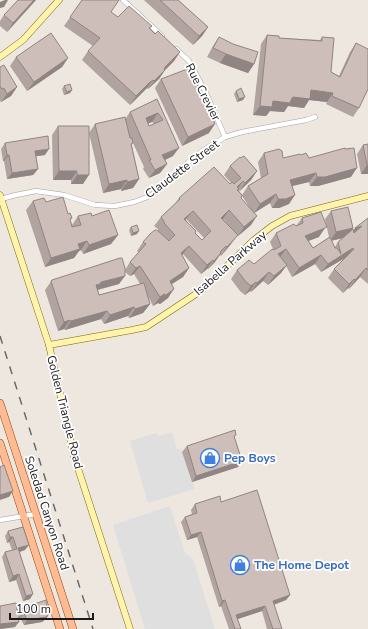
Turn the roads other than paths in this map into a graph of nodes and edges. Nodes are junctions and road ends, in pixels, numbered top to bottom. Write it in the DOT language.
graph roads {
  1 [pos="59,0"];
  2 [pos="123,0"];
  3 [pos="164,38"];
  4 [pos="174,47"];
  5 [pos="1,54"];
  6 [pos="315,117"];
  7 [pos="225,137"];
  8 [pos="368,196"];
  9 [pos="1,197"];
  10 [pos="49,346"];
  11 [pos="0,403"];
  12 [pos="0,443"];
  13 [pos="36,514"];
  14 [pos="24,516"];
  15 [pos="0,520"];
  16 [pos="60,629"];
  17 [pos="73,629"];
  18 [pos="130,629"];
  1 -- 5 [label="street"];
  2 -- 3 [label="street"];
  4 -- 7 [label="street, Rue Crevier"];
  6 -- 7 [label="street, Claudette Street"];
  7 -- 9 [label="street, Claudette Street"];
  8 -- 10 [label="street, Isabella Parkway"];
  9 -- 10 [label="street, Golden Triangle Road"];
  10 -- 18 [label="street, Golden Triangle Road"];
  11 -- 13 [label="main road, Soledad Canyon Road"];
  12 -- 14 [label="main road, Soledad Canyon Road"];
  13 -- 14 [label="street"];
  13 -- 17 [label="main road, Soledad Canyon Road"];
  14 -- 15 [label="street"];
  14 -- 16 [label="main road, Soledad Canyon Road"];
}
